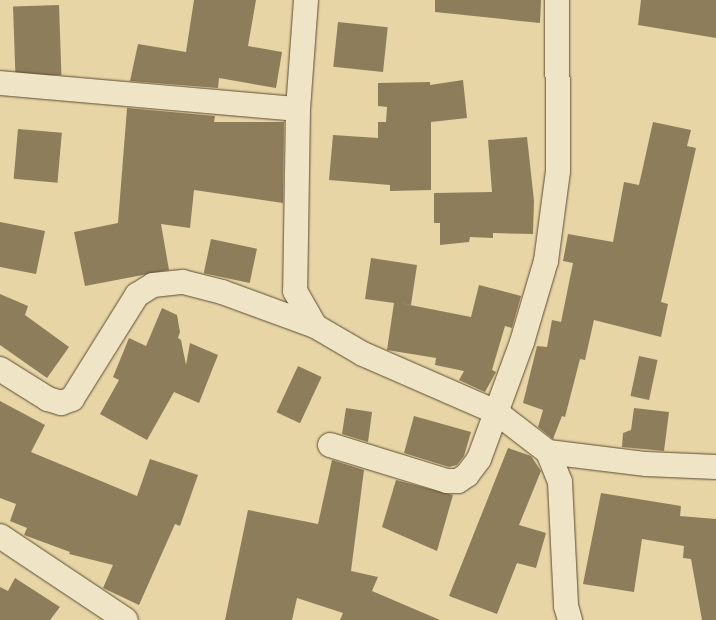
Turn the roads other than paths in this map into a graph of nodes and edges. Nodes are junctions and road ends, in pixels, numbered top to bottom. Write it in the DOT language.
graph roads {
  1 [pos="306,0"];
  2 [pos="557,0"];
  3 [pos="0,84"];
  4 [pos="298,109"];
  5 [pos="315,326"];
  6 [pos="0,369"];
  7 [pos="496,412"];
  8 [pos="330,445"];
  9 [pos="548,452"];
  10 [pos="716,468"];
  11 [pos="0,536"];
  12 [pos="126,620"];
  13 [pos="570,620"];
  1 -- 4 [label="street"];
  2 -- 7 [label="street"];
  3 -- 4 [label="street"];
  4 -- 5 [label="street"];
  5 -- 6 [label="street"];
  5 -- 7 [label="street"];
  7 -- 8 [label="street"];
  7 -- 9 [label="street"];
  9 -- 10 [label="street"];
  9 -- 13 [label="street"];
  11 -- 12 [label="street"];
}
